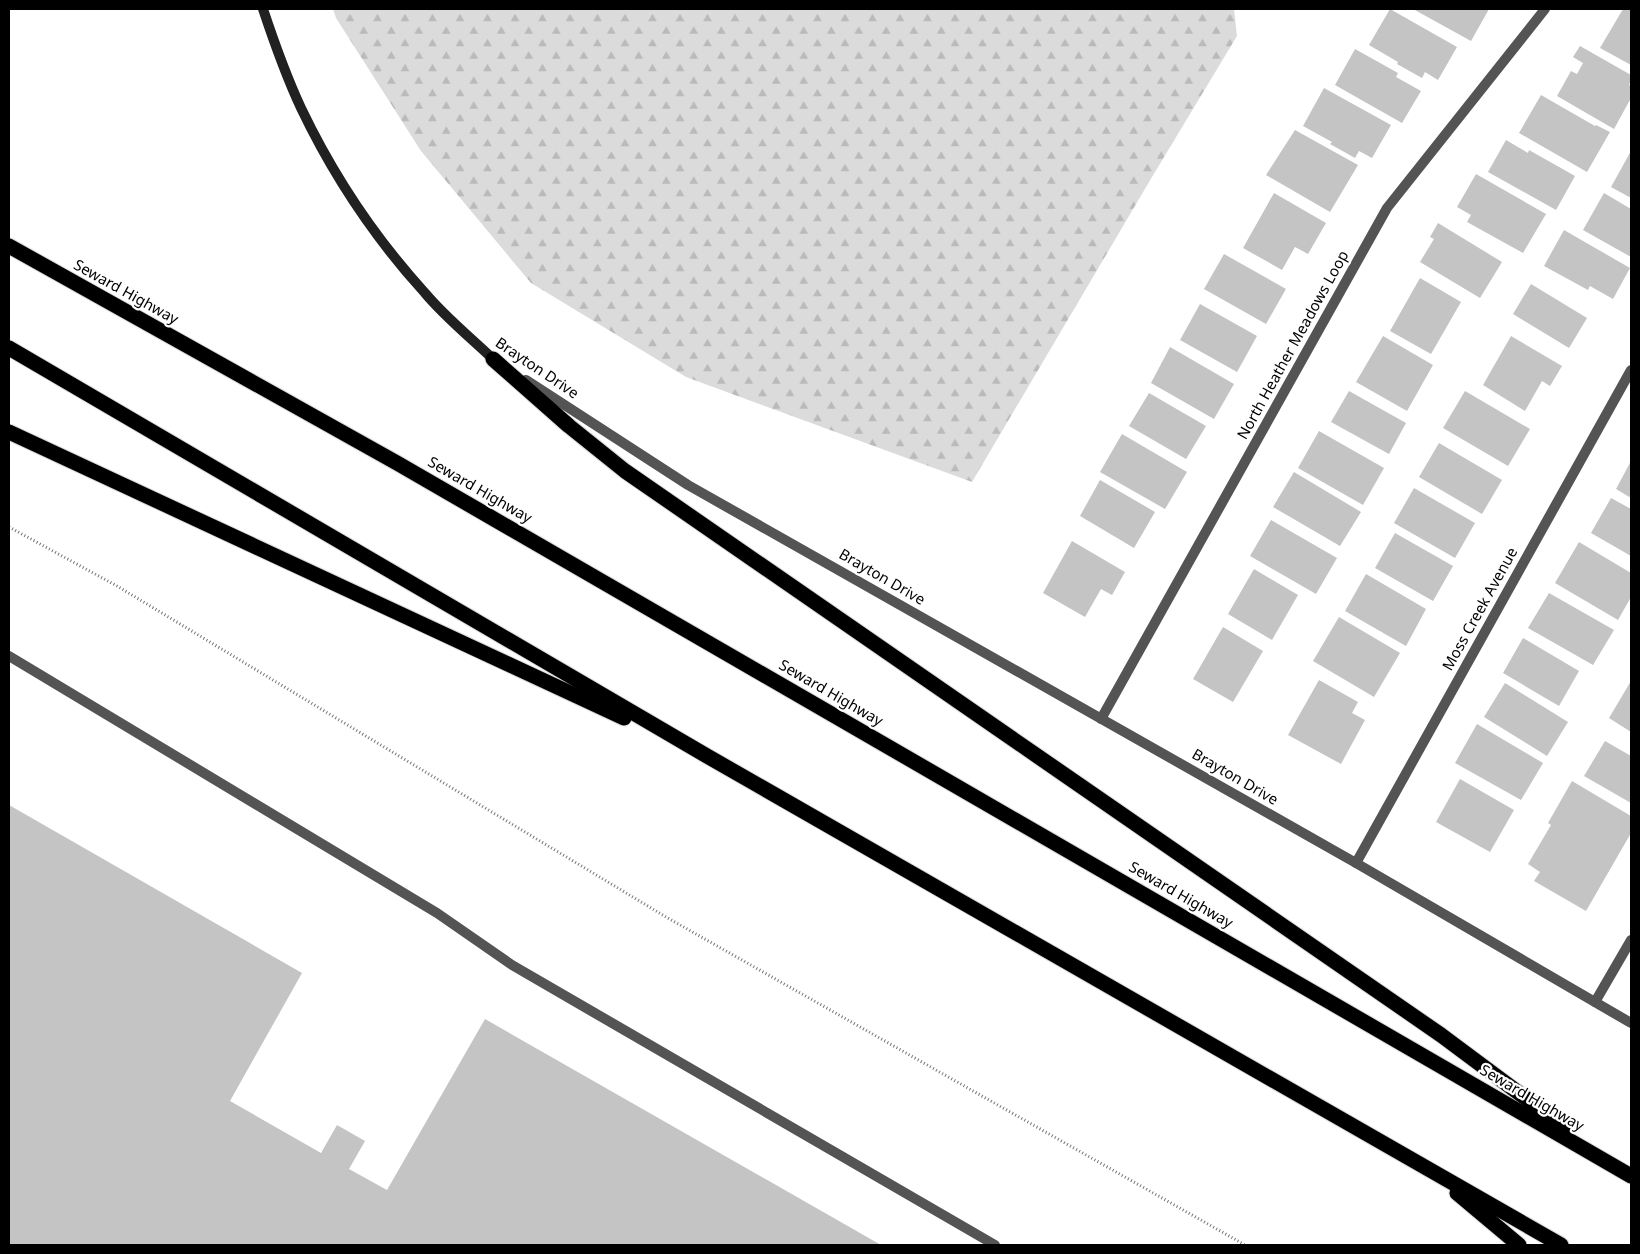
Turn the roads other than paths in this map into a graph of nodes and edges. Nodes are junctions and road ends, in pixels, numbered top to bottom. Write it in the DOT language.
graph roads {
  1 [pos="263,9"];
  2 [pos="1545,9"];
  3 [pos="9,246"];
  4 [pos="9,348"];
  5 [pos="493,359"];
  6 [pos="1631,370"];
  7 [pos="9,432"];
  8 [pos="9,656"];
  9 [pos="1102,719"];
  10 [pos="707,756"];
  11 [pos="1356,863"];
  12 [pos="1631,940"];
  13 [pos="1595,1002"];
  14 [pos="1631,1023"];
  15 [pos="1427,1168"];
  16 [pos="1627,1173"];
  17 [pos="995,1245"];
  18 [pos="1519,1245"];
  19 [pos="1561,1245"];
  1 -- 5 [label="main road, Brayton Drive"];
  2 -- 9 [label="street, North Heather Meadows Loop"];
  3 -- 16 [label="highway, Seward Highway"];
  4 -- 10 [label="highway"];
  5 -- 9 [label="street, Brayton Drive"];
  5 -- 16 [label="highway"];
  6 -- 11 [label="street, Moss Creek Avenue"];
  7 -- 10 [label="highway"];
  8 -- 17 [label="street"];
  9 -- 11 [label="street, Brayton Drive"];
  10 -- 15 [label="highway"];
  11 -- 13 [label="street, Brayton Drive"];
  12 -- 13 [label="street"];
  13 -- 14 [label="street, Brayton Drive"];
  15 -- 18 [label="highway"];
  15 -- 19 [label="highway"];
}
